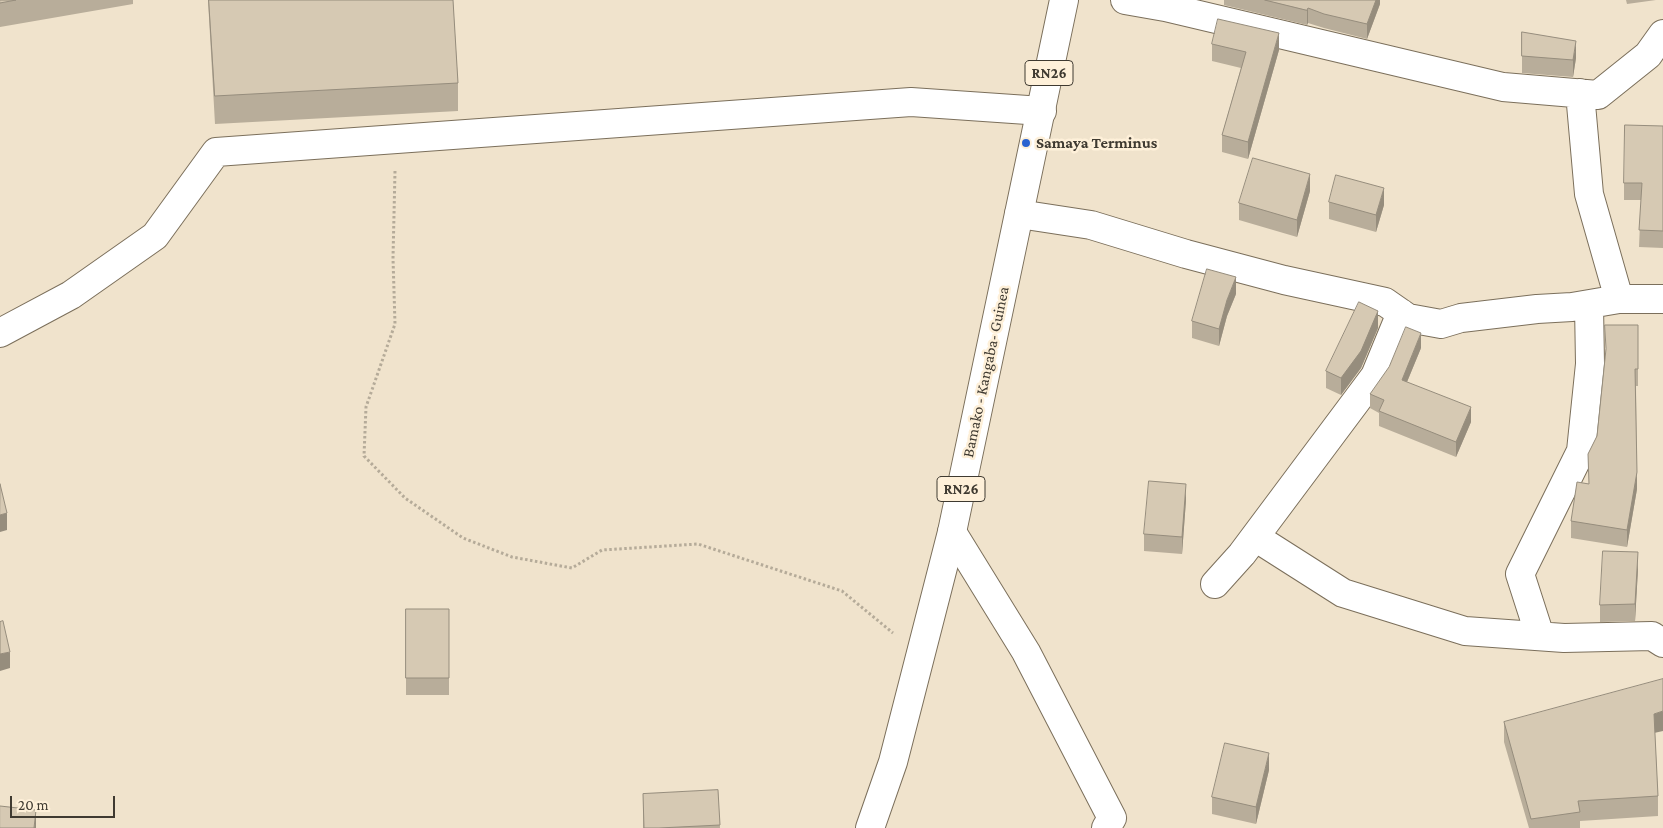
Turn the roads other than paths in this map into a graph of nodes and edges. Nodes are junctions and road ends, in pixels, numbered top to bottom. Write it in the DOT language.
graph roads {
  1 [pos="1064,0"];
  2 [pos="1125,0"];
  3 [pos="1663,34"];
  4 [pos="1580,93"];
  5 [pos="1042,111"];
  6 [pos="1020,214"];
  7 [pos="1619,299"];
  8 [pos="1663,299"];
  9 [pos="1589,305"];
  10 [pos="1401,313"];
  11 [pos="0,333"];
  12 [pos="952,532"];
  13 [pos="1254,537"];
  14 [pos="1215,584"];
  15 [pos="1540,636"];
  16 [pos="1663,643"];
  17 [pos="870,828"];
  18 [pos="1106,828"];
  1 -- 5 [label="street, Bamako - Kangaba- Guinea / RN26"];
  2 -- 4 [label="street"];
  3 -- 4 [label="street"];
  4 -- 7 [label="street"];
  5 -- 6 [label="street, Bamako - Kangaba- Guinea / RN26"];
  5 -- 11 [label="street"];
  6 -- 10 [label="street"];
  6 -- 12 [label="street, Bamako - Kangaba- Guinea / RN26"];
  7 -- 8 [label="street"];
  7 -- 9 [label="street"];
  9 -- 10 [label="street"];
  9 -- 15 [label="street"];
  10 -- 13 [label="street"];
  12 -- 17 [label="street, Bamako - Kangaba- Guinea / RN26"];
  12 -- 18 [label="street"];
  13 -- 14 [label="street"];
  13 -- 15 [label="street"];
  15 -- 16 [label="street"];
}
